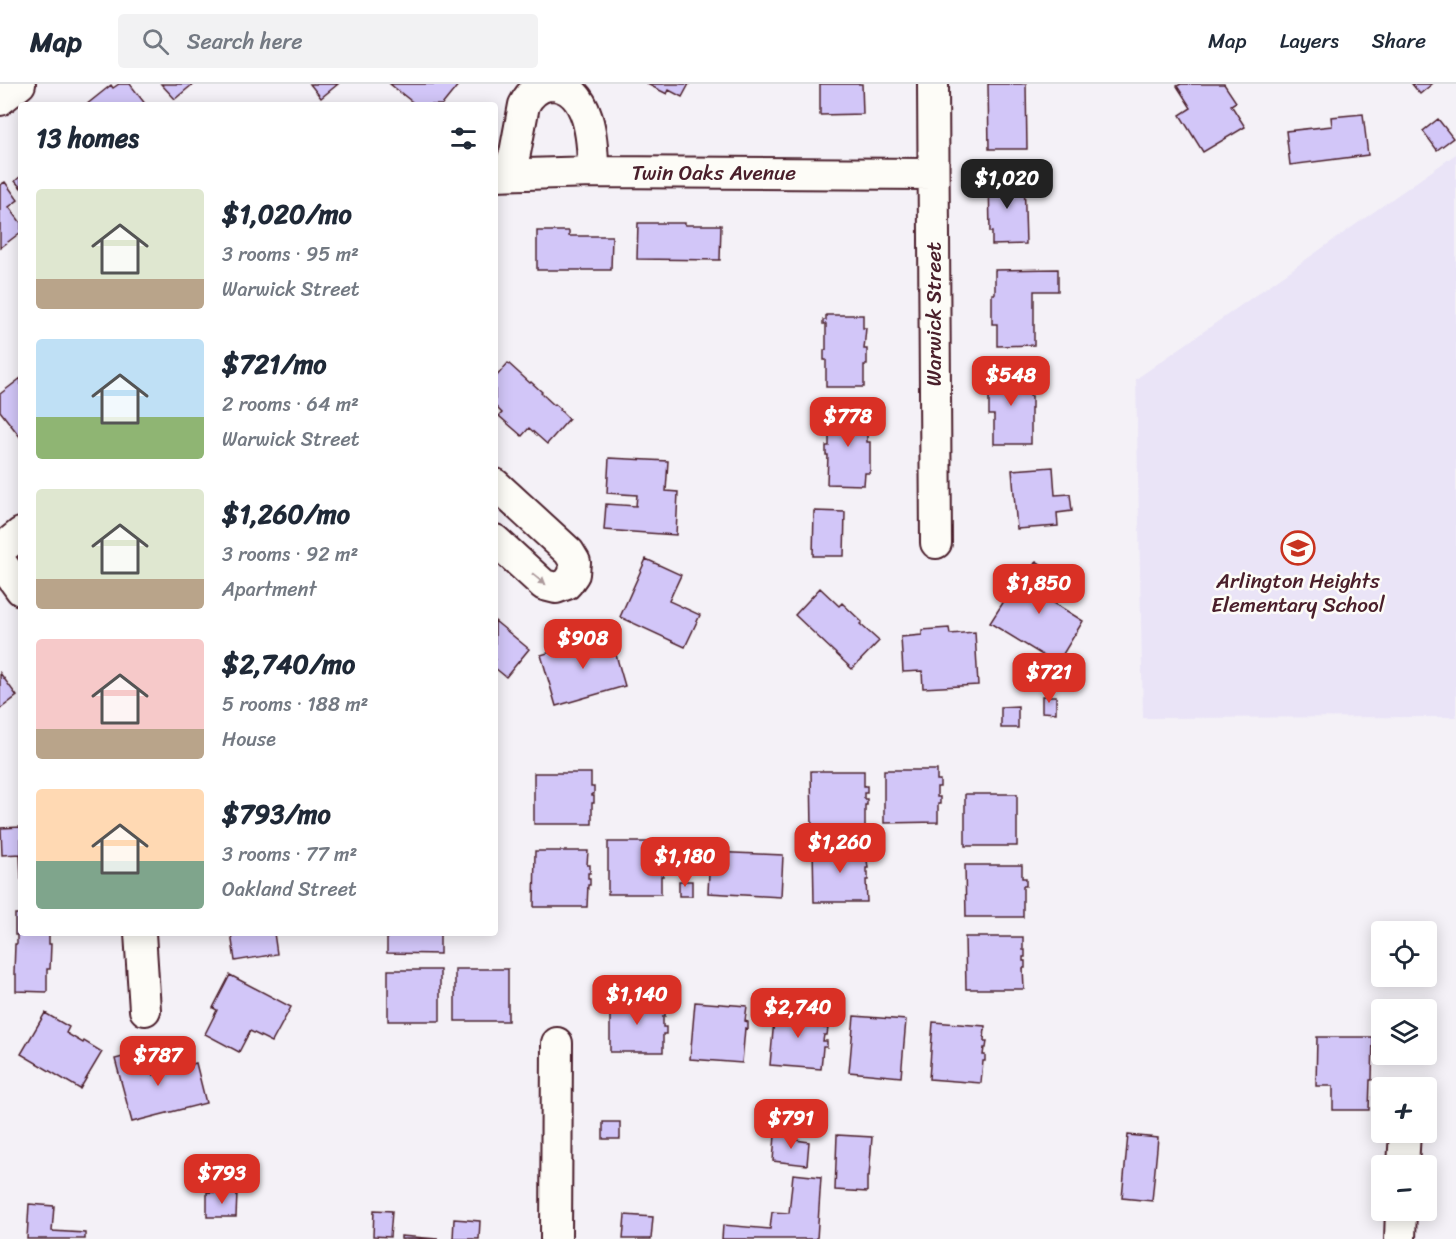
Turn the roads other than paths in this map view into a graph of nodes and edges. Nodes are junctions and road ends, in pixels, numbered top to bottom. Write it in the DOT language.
graph roads {
  1 [pos="20,84"];
  2 [pos="933,84"];
  3 [pos="0,100"];
  4 [pos="593,172"];
  5 [pos="933,174"];
  6 [pos="501,175"];
  7 [pos="498,487"];
  8 [pos="18,535"];
  9 [pos="498,543"];
  10 [pos="936,543"];
  11 [pos="0,550"];
  12 [pos="0,561"];
  13 [pos="18,586"];
  14 [pos="140,936"];
  15 [pos="146,1010"];
  16 [pos="557,1043"];
  17 [pos="1401,1221"];
  18 [pos="556,1239"];
  19 [pos="1400,1239"];
  1 -- 3 [label="street"];
  2 -- 5 [label="street, Warwick Street"];
  4 -- 5 [label="street, Twin Oaks Avenue"];
  4 -- 6 [label="street, Twin Oaks Avenue"];
  4 -- 6 [label="street"];
  5 -- 10 [label="street, Warwick Street"];
  9 -- 7 [label="street, one-way"];
  8 -- 11 [label="street"];
  12 -- 13 [label="street"];
  14 -- 15 [label="street"];
  16 -- 18 [label="street"];
  17 -- 19 [label="street"];
}
